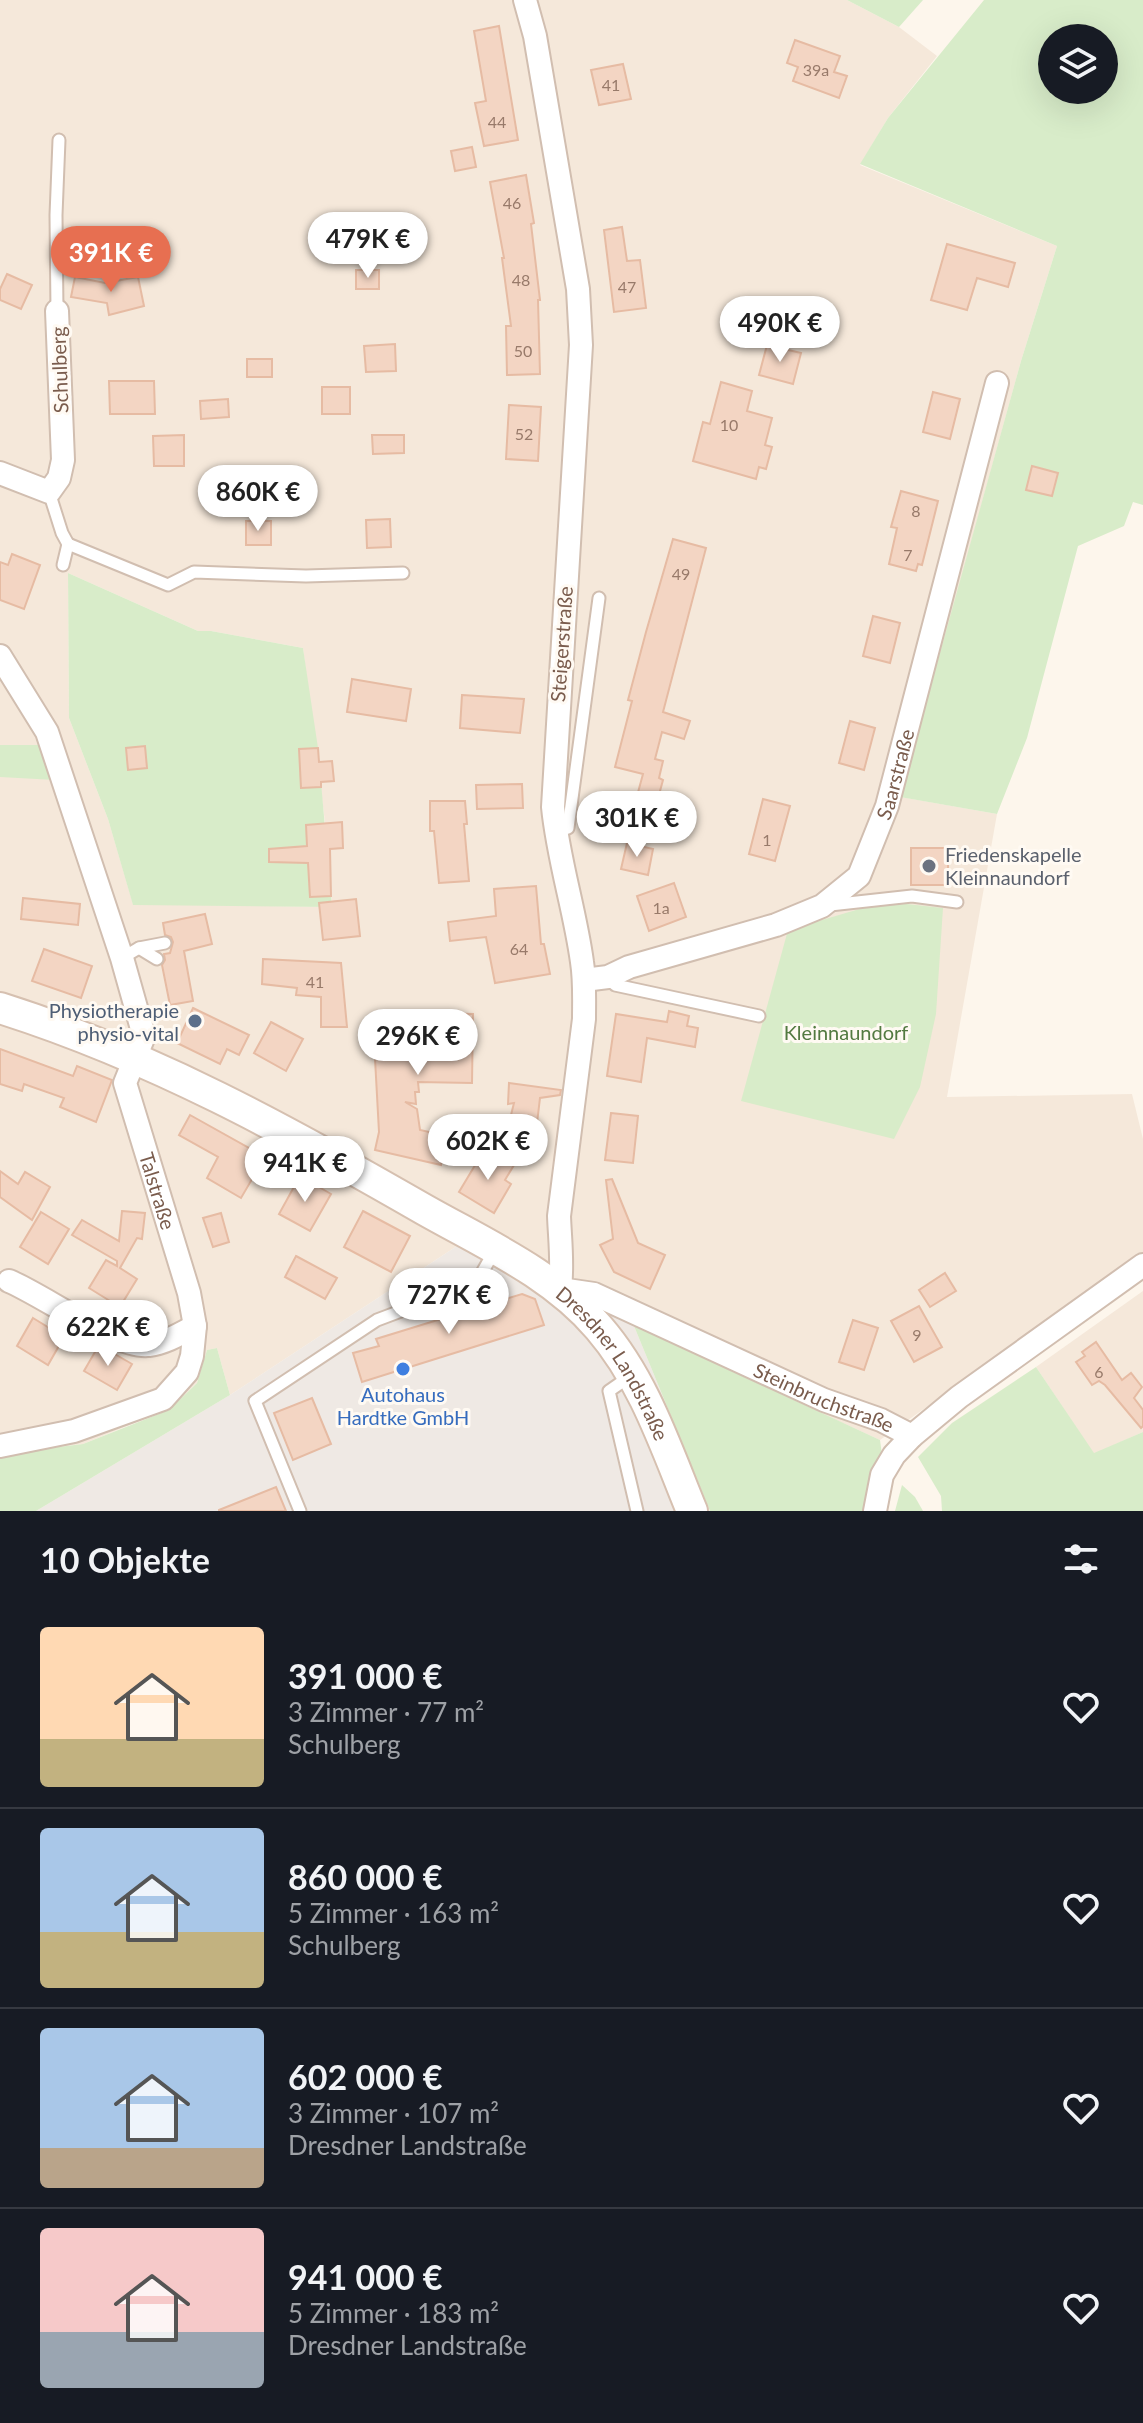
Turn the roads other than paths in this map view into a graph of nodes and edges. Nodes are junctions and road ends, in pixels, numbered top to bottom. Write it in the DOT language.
graph roads {
  1 [pos="525,0"];
  2 [pos="59,140"];
  3 [pos="57,311"];
  4 [pos="997,383"];
  5 [pos="0,473"];
  6 [pos="49,492"];
  7 [pos="68,544"];
  8 [pos="63,565"];
  9 [pos="403,573"];
  10 [pos="599,598"];
  11 [pos="0,656"];
  12 [pos="555,832"];
  13 [pos="957,902"];
  14 [pos="822,906"];
  15 [pos="165,943"];
  16 [pos="131,953"];
  17 [pos="157,959"];
  18 [pos="608,977"];
  19 [pos="584,980"];
  20 [pos="0,1008"];
  21 [pos="759,1016"];
  22 [pos="139,1047"];
  23 [pos="495,1250"];
  24 [pos="1143,1265"];
  25 [pos="9,1281"];
  26 [pos="560,1289"];
  27 [pos="195,1326"];
  28 [pos="633,1375"];
  29 [pos="912,1436"];
  30 [pos="0,1446"];
  31 [pos="300,1511"];
  32 [pos="637,1511"];
  33 [pos="692,1511"];
  34 [pos="875,1511"];
  1 -- 12 [label="street, Steigerstraße"];
  2 -- 3 [label="lane, Schulberg"];
  3 -- 6 [label="street, Schulberg"];
  4 -- 14 [label="street, Saarstraße"];
  5 -- 6 [label="street"];
  6 -- 7 [label="lane"];
  7 -- 8 [label="lane"];
  7 -- 9 [label="lane"];
  10 -- 12 [label="lane"];
  11 -- 16 [label="street"];
  12 -- 19 [label="street, Steigerstraße"];
  13 -- 14 [label="lane"];
  14 -- 18 [label="street, Saarstraße"];
  15 -- 16 [label="lane"];
  16 -- 17 [label="lane"];
  16 -- 22 [label="street"];
  18 -- 19 [label="street, Saarstraße"];
  18 -- 21 [label="lane"];
  19 -- 26 [label="street, Steigerstraße"];
  20 -- 22 [label="street, Dresdner Landstraße"];
  22 -- 23 [label="street, Dresdner Landstraße"];
  22 -- 27 [label="street, Talstraße"];
  23 -- 26 [label="street, Dresdner Landstraße"];
  23 -- 31 [label="lane"];
  24 -- 29 [label="street, Steinbruchstraße"];
  25 -- 27 [label="street"];
  26 -- 28 [label="street, Dresdner Landstraße"];
  26 -- 29 [label="street, Steinbruchstraße"];
  27 -- 30 [label="street, Talstraße"];
  28 -- 32 [label="lane"];
  28 -- 33 [label="street, Dresdner Landstraße"];
  29 -- 34 [label="street"];
}
